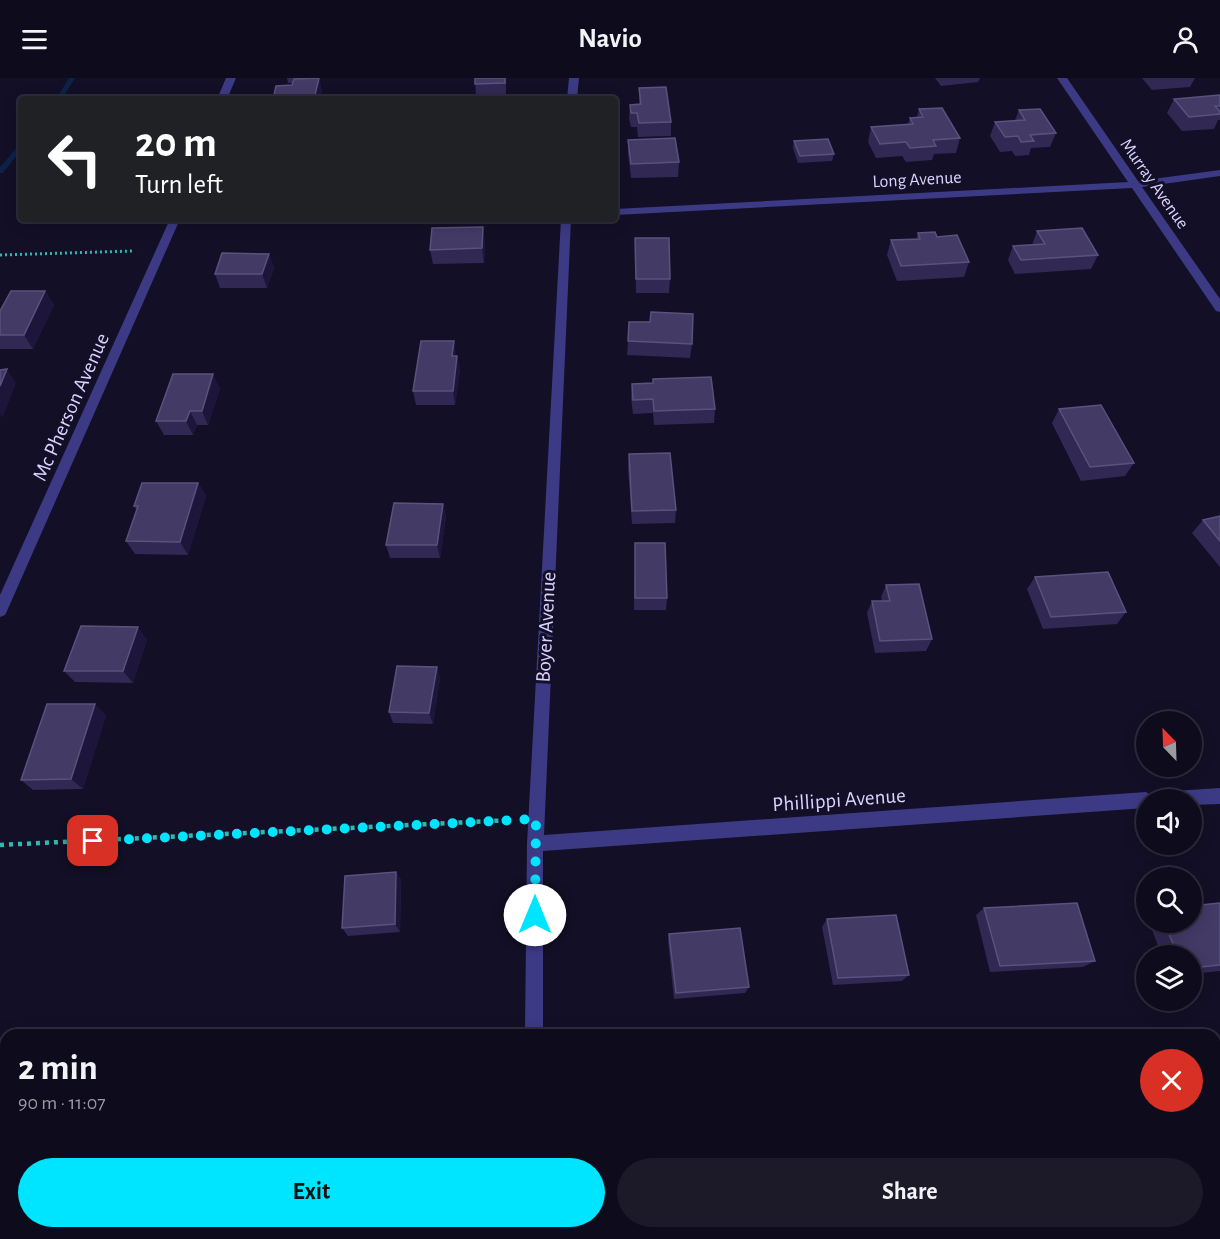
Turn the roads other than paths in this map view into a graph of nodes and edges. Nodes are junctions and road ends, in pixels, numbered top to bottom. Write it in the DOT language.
graph roads {
  1 [pos="231,78"];
  2 [pos="574,78"];
  3 [pos="1062,78"];
  4 [pos="223,96"];
  5 [pos="573,96"];
  6 [pos="1220,173"];
  7 [pos="1135,185"];
  8 [pos="618,213"];
  9 [pos="174,222"];
  10 [pos="566,222"];
  11 [pos="1220,308"];
  12 [pos="0,610"];
  13 [pos="1220,796"];
  14 [pos="1202,797"];
  15 [pos="1136,801"];
  16 [pos="535,844"];
  17 [pos="534,1029"];
  1 -- 4 [label="street"];
  2 -- 5 [label="street"];
  3 -- 7 [label="street, Murray Avenue"];
  6 -- 7 [label="street, Long Avenue"];
  7 -- 8 [label="street, Long Avenue"];
  7 -- 11 [label="street, Murray Avenue"];
  9 -- 12 [label="street, Mc Pherson Avenue"];
  10 -- 16 [label="street, Boyer Avenue"];
  13 -- 14 [label="street"];
  15 -- 16 [label="street, Phillippi Avenue"];
  16 -- 17 [label="street, Boyer Avenue"];
}
